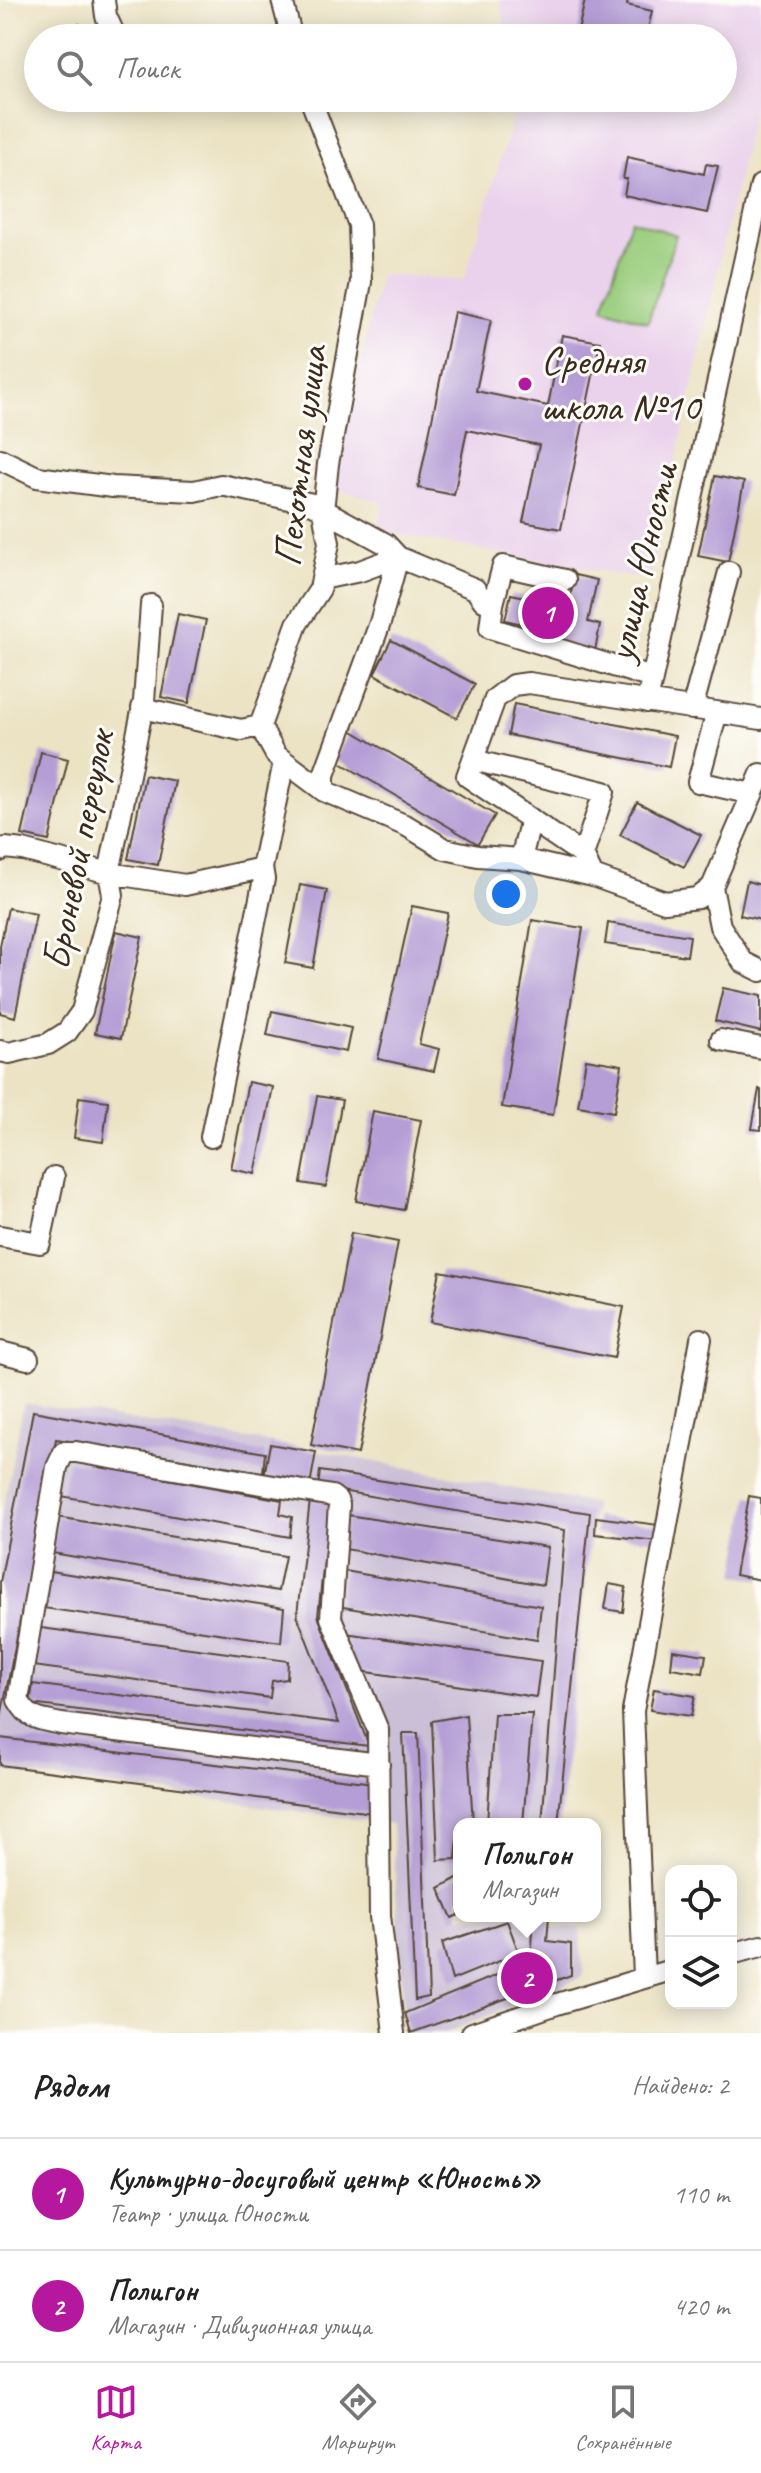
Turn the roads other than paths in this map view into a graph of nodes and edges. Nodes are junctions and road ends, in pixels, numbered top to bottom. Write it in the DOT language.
graph roads {
  1 [pos="104,0"];
  2 [pos="282,0"];
  3 [pos="110,24"];
  4 [pos="288,24"];
  5 [pos="315,112"];
  6 [pos="761,185"];
  7 [pos="754,240"];
  8 [pos="0,459"];
  9 [pos="323,511"];
  10 [pos="398,557"];
  11 [pos="729,572"];
  12 [pos="322,579"];
  13 [pos="565,580"];
  14 [pos="489,602"];
  15 [pos="151,605"];
  16 [pos="652,678"];
  17 [pos="647,702"];
  18 [pos="142,708"];
  19 [pos="692,709"];
  20 [pos="717,712"];
  21 [pos="761,719"];
  22 [pos="260,726"];
  23 [pos="473,760"];
  24 [pos="284,762"];
  25 [pos="761,774"];
  26 [pos="324,791"];
  27 [pos="754,801"];
  28 [pos="531,819"];
  29 [pos="0,851"];
  30 [pos="583,855"];
  31 [pos="521,859"];
  32 [pos="262,868"];
  33 [pos="109,873"];
  34 [pos="593,876"];
  35 [pos="712,887"];
  36 [pos="761,971"];
  37 [pos="721,1040"];
  38 [pos="761,1048"];
  39 [pos="0,1051"];
  40 [pos="211,1137"];
  41 [pos="54,1177"];
  42 [pos="0,1236"];
  43 [pos="701,1339"];
  44 [pos="0,1352"];
  45 [pos="28,1359"];
  46 [pos="379,1764"];
  47 [pos="761,1946"];
  48 [pos="737,1952"];
  49 [pos="665,1972"];
  50 [pos="644,1977"];
  51 [pos="394,2033"];
  52 [pos="472,2033"];
  1 -- 3 [label="street"];
  2 -- 4 [label="street"];
  5 -- 9 [label="street, Пехотная улица"];
  6 -- 7 [label="street, улица Юности"];
  7 -- 16 [label="street, улица Юности"];
  8 -- 9 [label="street"];
  9 -- 10 [label="street"];
  9 -- 12 [label="street, Пехотная улица"];
  10 -- 12 [label="street"];
  10 -- 14 [label="street"];
  10 -- 26 [label="street"];
  11 -- 19 [label="street"];
  12 -- 22 [label="street, Пехотная улица"];
  13 -- 14 [label="street"];
  14 -- 16 [label="street"];
  15 -- 18 [label="street, Броневой переулок"];
  16 -- 17 [label="street, улица Юности"];
  17 -- 19 [label="street, улица Юности"];
  17 -- 23 [label="street"];
  18 -- 22 [label="street"];
  18 -- 33 [label="street, Броневой переулок"];
  19 -- 20 [label="street, улица Юности"];
  20 -- 21 [label="street, улица Юности"];
  20 -- 27 [label="street"];
  22 -- 24 [label="street"];
  23 -- 28 [label="street"];
  23 -- 30 [label="street"];
  24 -- 26 [label="street"];
  24 -- 32 [label="street"];
  25 -- 27 [label="street"];
  26 -- 31 [label="street"];
  27 -- 35 [label="street"];
  28 -- 30 [label="street"];
  28 -- 31 [label="street"];
  29 -- 33 [label="street"];
  30 -- 34 [label="street"];
  31 -- 34 [label="street"];
  32 -- 33 [label="street"];
  32 -- 40 [label="street"];
  33 -- 39 [label="street, Броневой переулок"];
  34 -- 35 [label="street"];
  35 -- 36 [label="street"];
  37 -- 38 [label="street"];
  41 -- 42 [label="street"];
  43 -- 50 [label="street"];
  44 -- 45 [label="street"];
  46 -- 46 [label="street"];
  46 -- 51 [label="street"];
  47 -- 48 [label="street"];
  49 -- 50 [label="street"];
  50 -- 52 [label="street"];
}
